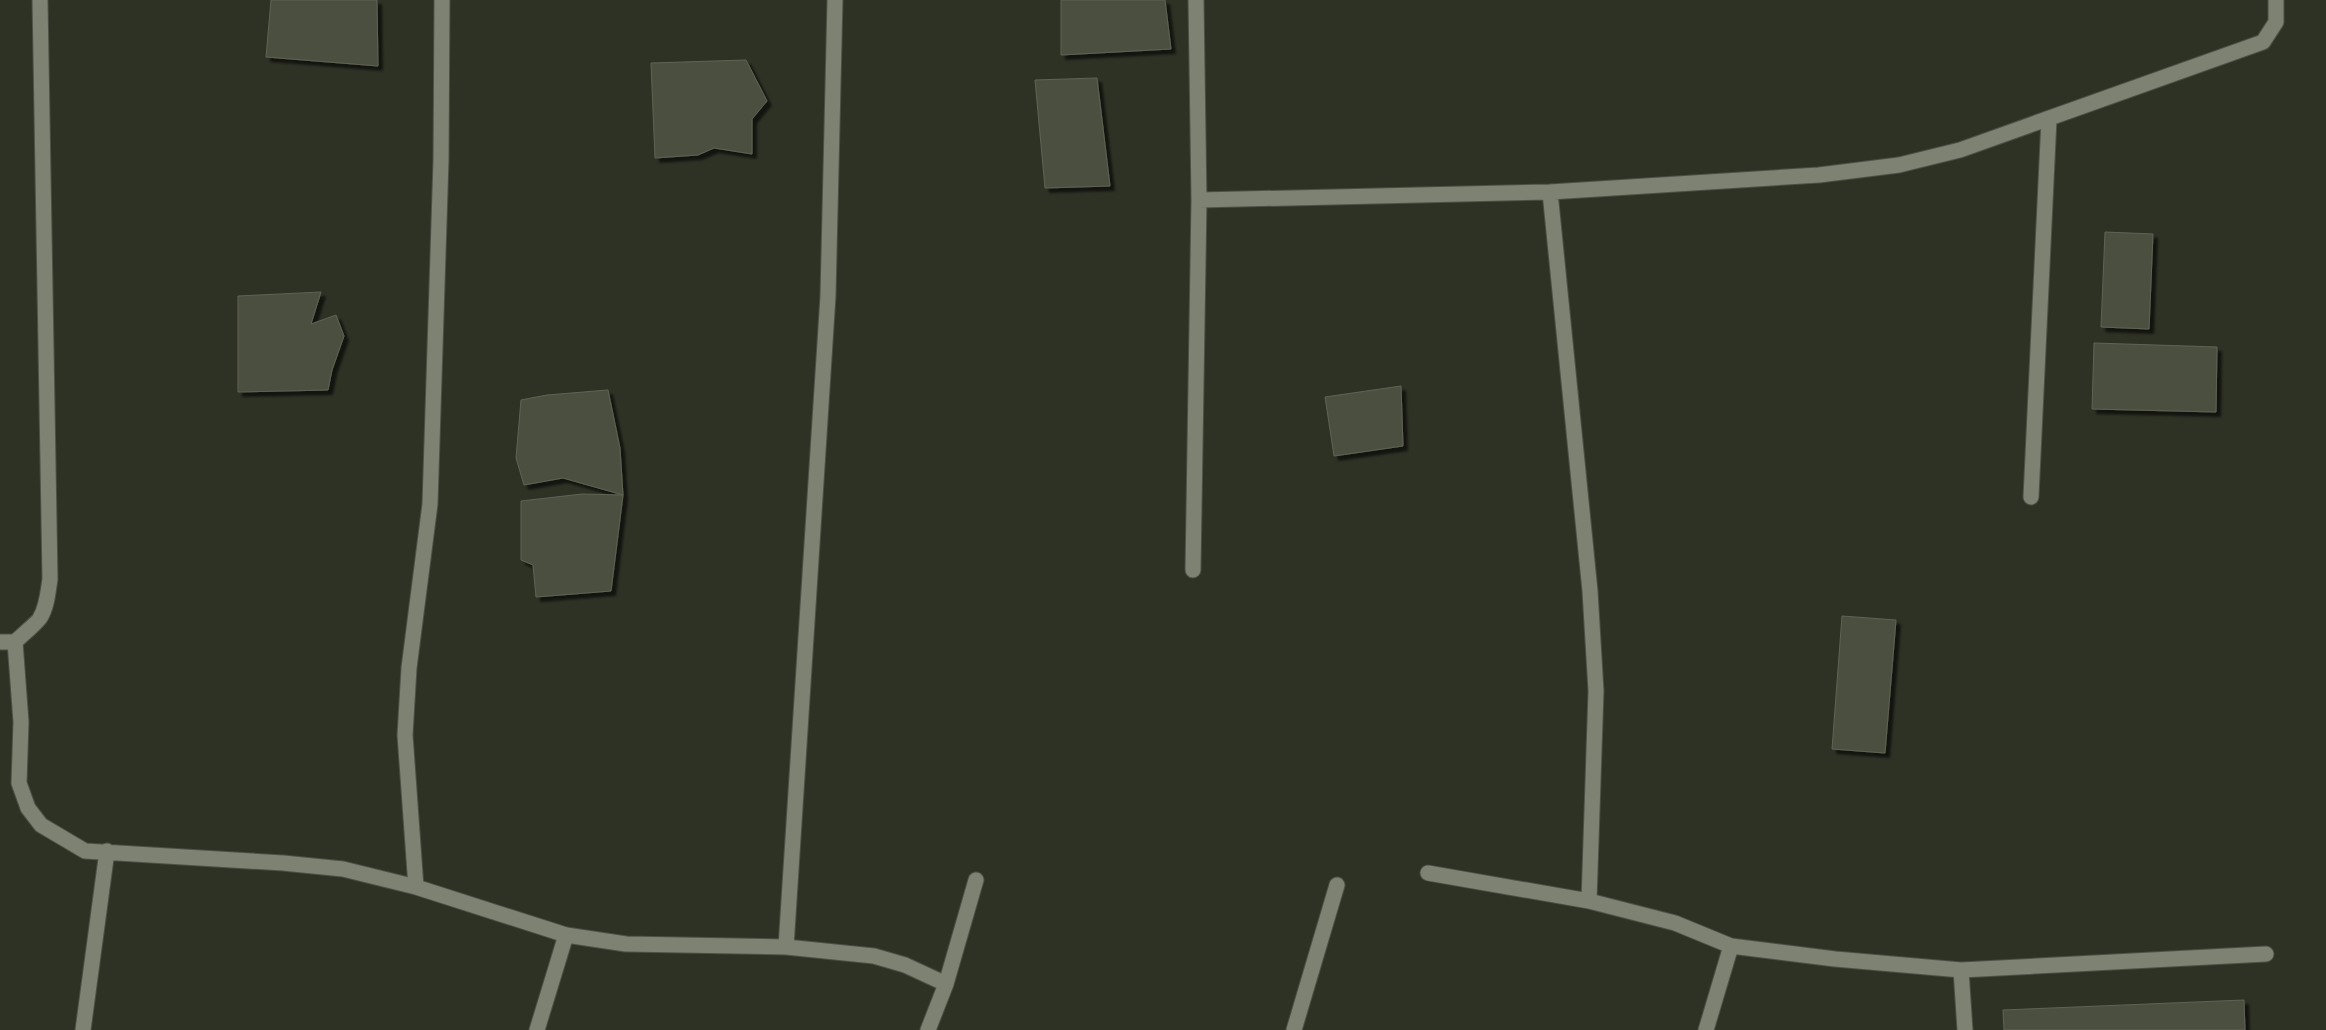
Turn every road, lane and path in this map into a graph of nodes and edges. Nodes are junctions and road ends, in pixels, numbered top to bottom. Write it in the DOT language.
graph roads {
  1 [pos="40,0"];
  2 [pos="442,0"];
  3 [pos="835,0"];
  4 [pos="1196,0"];
  5 [pos="2276,0"];
  6 [pos="2049,119"];
  7 [pos="1550,192"];
  8 [pos="1199,200"];
  9 [pos="2032,497"];
  10 [pos="1193,570"];
  11 [pos="8,642"];
  12 [pos="107,851"];
  13 [pos="1428,873"];
  14 [pos="976,880"];
  15 [pos="1338,885"];
  16 [pos="416,887"];
  17 [pos="1589,901"];
  18 [pos="566,935"];
  19 [pos="1731,946"];
  20 [pos="786,947"];
  21 [pos="2266,954"];
  22 [pos="1961,970"];
  23 [pos="946,984"];
  24 [pos="82,1030"];
  25 [pos="537,1030"];
  26 [pos="928,1030"];
  27 [pos="1294,1030"];
  28 [pos="1706,1030"];
  29 [pos="1965,1030"];
  1 -- 11 [label="street"];
  2 -- 16 [label="street"];
  3 -- 20 [label="street"];
  4 -- 8 [label="street"];
  5 -- 6 [label="street"];
  6 -- 7 [label="street"];
  6 -- 9 [label="street"];
  7 -- 8 [label="street"];
  7 -- 17 [label="street"];
  8 -- 10 [label="street"];
  11 -- 12 [label="street"];
  12 -- 16 [label="street"];
  12 -- 24 [label="street"];
  13 -- 17 [label="street"];
  14 -- 23 [label="street"];
  15 -- 27 [label="street"];
  16 -- 18 [label="street"];
  17 -- 19 [label="street"];
  18 -- 20 [label="street"];
  18 -- 25 [label="street"];
  19 -- 22 [label="street"];
  19 -- 28 [label="street"];
  20 -- 23 [label="street"];
  21 -- 22 [label="street"];
  22 -- 29 [label="street"];
  23 -- 26 [label="street"];
}
